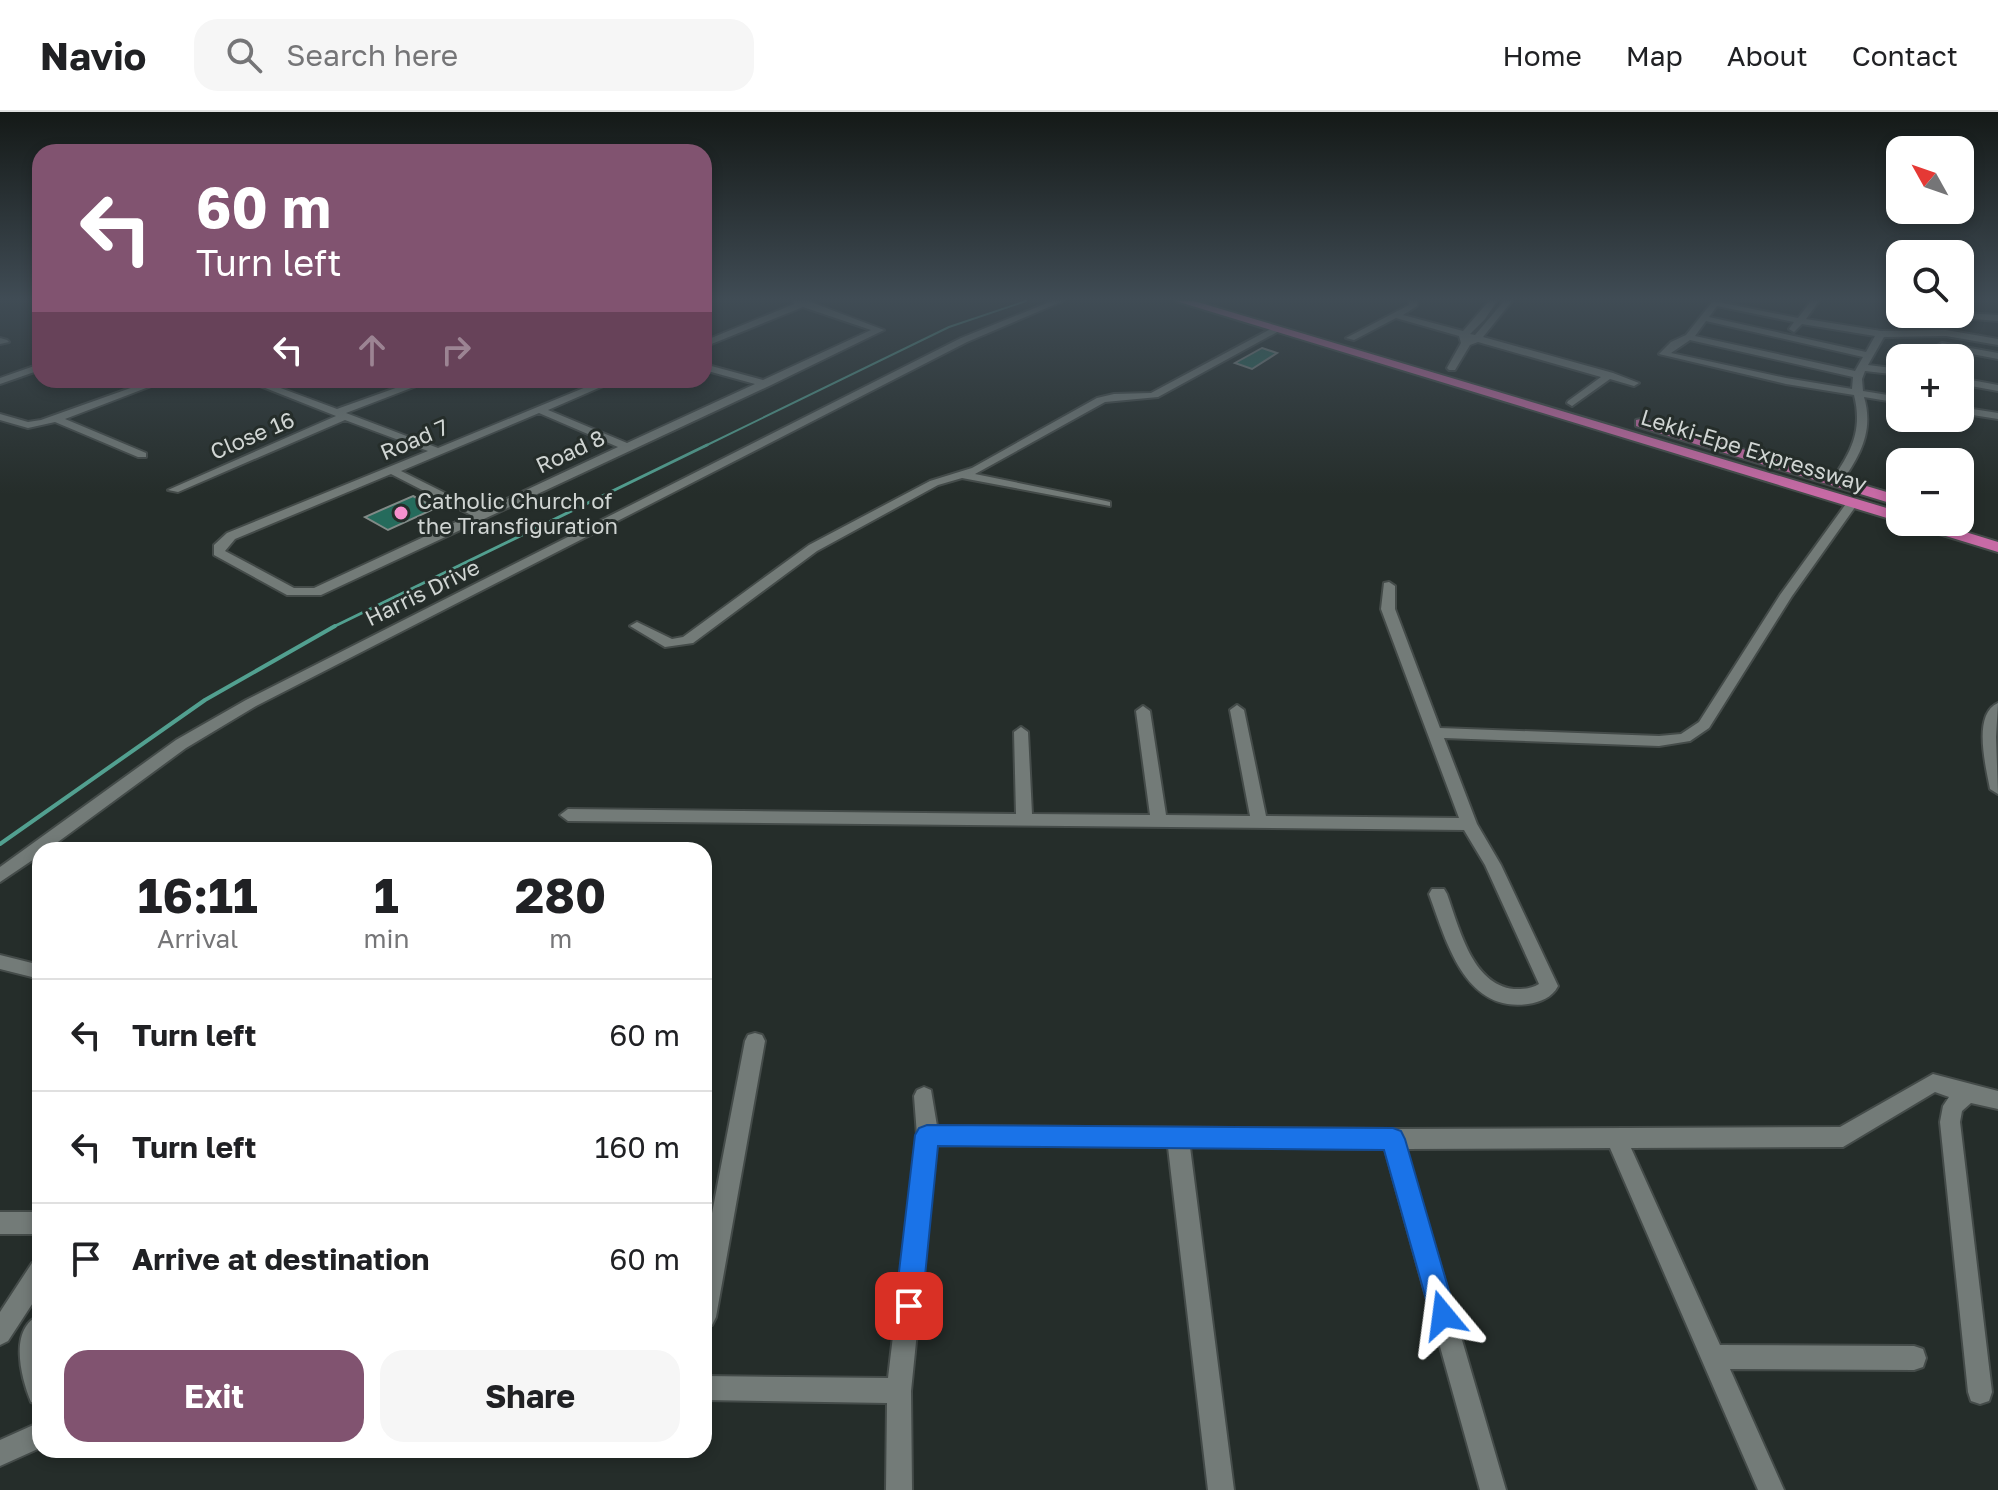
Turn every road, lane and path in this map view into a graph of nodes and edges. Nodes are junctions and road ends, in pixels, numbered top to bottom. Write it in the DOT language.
graph roads {
  1 [pos="805,365"];
  2 [pos="914,365"];
  3 [pos="1209,365"];
  4 [pos="1396,365"];
  5 [pos="1443,365"];
  6 [pos="1453,365"];
  7 [pos="1572,365"];
  8 [pos="1714,365"];
  9 [pos="1767,365"];
  10 [pos="1828,365"];
  11 [pos="1864,365"];
  12 [pos="1452,368"];
  13 [pos="712,369"];
  14 [pos="32,370"];
  15 [pos="1861,371"];
  16 [pos="1886,372"];
  17 [pos="1610,375"];
  18 [pos="1761,376"];
  19 [pos="0,381"];
  20 [pos="1634,383"];
  21 [pos="766,384"];
  22 [pos="1974,384"];
  23 [pos="140,388"];
  24 [pos="271,388"];
  25 [pos="407,388"];
  26 [pos="592,388"];
  27 [pos="1998,388"];
  28 [pos="1859,394"];
  29 [pos="1886,398"];
  30 [pos="1572,403"];
  31 [pos="538,409"];
  32 [pos="1974,412"];
  33 [pos="341,415"];
  34 [pos="1998,416"];
  35 [pos="0,417"];
  36 [pos="57,419"];
  37 [pos="626,447"];
  38 [pos="437,451"];
  39 [pos="142,455"];
  40 [pos="391,470"];
  41 [pos="964,475"];
  42 [pos="1837,481"];
  43 [pos="174,490"];
  44 [pos="1886,497"];
  45 [pos="1852,503"];
  46 [pos="1106,504"];
  47 [pos="1886,513"];
  48 [pos="480,515"];
  49 [pos="231,536"];
  50 [pos="1389,586"];
  51 [pos="637,626"];
  52 [pos="1998,708"];
  53 [pos="1237,710"];
  54 [pos="1143,711"];
  55 [pos="1021,732"];
  56 [pos="1436,733"];
  57 [pos="1998,789"];
  58 [pos="568,815"];
  59 [pos="1024,819"];
  60 [pos="1159,821"];
  61 [pos="1259,822"];
  62 [pos="1469,824"];
  63 [pos="47,842"];
  64 [pos="32,853"];
  65 [pos="0,876"];
  66 [pos="1438,894"];
  67 [pos="0,962"];
  68 [pos="32,970"];
  69 [pos="755,1041"];
  70 [pos="1968,1093"];
  71 [pos="924,1096"];
  72 [pos="1998,1100"];
  73 [pos="927,1135"];
  74 [pos="1178,1138"];
  75 [pos="1393,1139"];
  76 [pos="1617,1139"];
  77 [pos="0,1223"];
  78 [pos="32,1223"];
  79 [pos="712,1274"];
  80 [pos="32,1283"];
  81 [pos="0,1333"];
  82 [pos="32,1347"];
  83 [pos="1712,1357"];
  84 [pos="1914,1358"];
  85 [pos="32,1370"];
  86 [pos="712,1388"];
  87 [pos="899,1391"];
  88 [pos="1980,1392"];
  89 [pos="32,1439"];
  90 [pos="0,1453"];
  91 [pos="899,1490"];
  92 [pos="1221,1490"];
  93 [pos="1493,1490"];
  94 [pos="1771,1490"];
  1 -- 21 [label="street, Road 8"];
  2 -- 63 [label="street, Harris Drive"];
  3 -- 41 [label="street"];
  4 -- 45 [label="highway, Lekki-Epe Expressway"];
  5 -- 12 [label="highway, Lekki-Epe Expressway"];
  6 -- 12 [label="street"];
  7 -- 17 [label="street"];
  8 -- 18 [label="street"];
  9 -- 18 [label="street"];
  10 -- 15 [label="street"];
  11 -- 15 [label="street"];
  12 -- 30 [label="highway, Lekki-Epe Expressway"];
  13 -- 21 [label="street"];
  14 -- 19 [label="street"];
  15 -- 16 [label="street"];
  15 -- 28 [label="street"];
  17 -- 20 [label="street"];
  17 -- 30 [label="street"];
  18 -- 28 [label="street"];
  21 -- 37 [label="street, Road 8"];
  22 -- 27 [label="street"];
  23 -- 36 [label="street"];
  24 -- 33 [label="street"];
  25 -- 33 [label="street, Close 16"];
  26 -- 31 [label="street, Road 7"];
  28 -- 29 [label="street"];
  28 -- 42 [label="street"];
  30 -- 42 [label="highway, Lekki-Epe Expressway"];
  31 -- 37 [label="street"];
  31 -- 38 [label="street, Road 7"];
  32 -- 34 [label="street"];
  33 -- 38 [label="street"];
  33 -- 43 [label="street, Close 16"];
  35 -- 36 [label="street"];
  36 -- 39 [label="street"];
  37 -- 48 [label="street, Road 8"];
  38 -- 40 [label="street, Road 7"];
  40 -- 48 [label="street"];
  40 -- 49 [label="street, Road 7"];
  41 -- 46 [label="street"];
  41 -- 51 [label="street"];
  42 -- 44 [label="highway, Lekki-Epe Expressway"];
  45 -- 47 [label="highway, Lekki-Epe Expressway"];
  45 -- 56 [label="street"];
  48 -- 49 [label="street, Road 8"];
  50 -- 56 [label="street"];
  52 -- 57 [label="street"];
  53 -- 61 [label="street"];
  54 -- 60 [label="street"];
  55 -- 59 [label="street"];
  56 -- 62 [label="street"];
  58 -- 59 [label="street"];
  59 -- 60 [label="street"];
  60 -- 61 [label="street"];
  61 -- 62 [label="street"];
  62 -- 66 [label="street"];
  64 -- 65 [label="street, Harris Drive"];
  67 -- 68 [label="street"];
  69 -- 79 [label="street"];
  70 -- 72 [label="street"];
  70 -- 76 [label="street"];
  70 -- 88 [label="street"];
  71 -- 73 [label="street"];
  73 -- 74 [label="street"];
  73 -- 87 [label="street"];
  74 -- 75 [label="street"];
  74 -- 92 [label="street"];
  75 -- 76 [label="street"];
  75 -- 93 [label="street"];
  76 -- 83 [label="street"];
  77 -- 78 [label="street"];
  80 -- 81 [label="street"];
  82 -- 85 [label="street"];
  83 -- 84 [label="street"];
  83 -- 94 [label="street"];
  86 -- 87 [label="street"];
  87 -- 91 [label="street"];
  89 -- 90 [label="street"];
}
